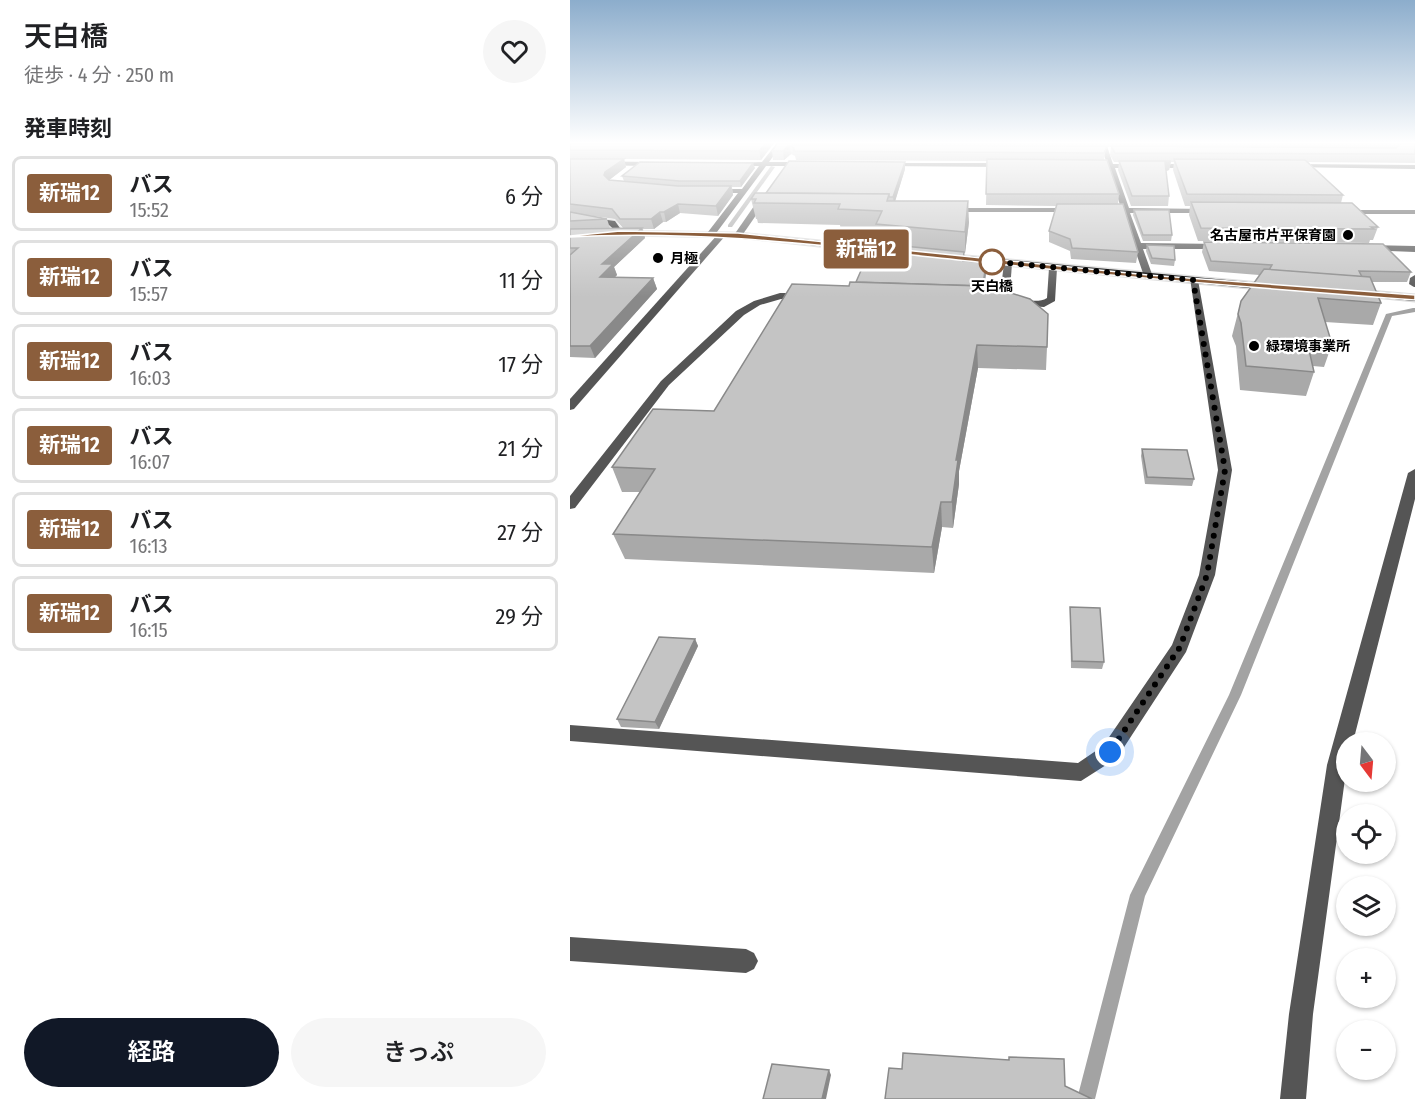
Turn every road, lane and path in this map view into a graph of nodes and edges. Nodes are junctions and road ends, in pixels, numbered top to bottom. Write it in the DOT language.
graph roads {
  1 [pos="742,194"];
  2 [pos="766,194"];
  3 [pos="1121,194"];
  4 [pos="756,209"];
  5 [pos="768,209"];
  6 [pos="935,210"];
  7 [pos="1090,210"];
  8 [pos="1102,210"];
  9 [pos="1126,210"];
  10 [pos="1219,211"];
  11 [pos="1334,212"];
  12 [pos="1415,212"];
  13 [pos="570,217"];
  14 [pos="716,234"];
  15 [pos="738,235"];
  16 [pos="1139,246"];
  17 [pos="1233,247"];
  18 [pos="1353,247"];
  19 [pos="1415,249"];
  20 [pos="903,253"];
  21 [pos="938,256"];
  22 [pos="1008,264"];
  23 [pos="1053,268"];
  24 [pos="1148,277"];
  25 [pos="1193,280"];
  26 [pos="1286,288"];
  27 [pos="1344,292"];
  28 [pos="813,297"];
  29 [pos="1415,298"];
  30 [pos="570,406"];
  31 [pos="1415,472"];
  32 [pos="570,505"];
  33 [pos="570,733"];
  34 [pos="570,949"];
  35 [pos="746,961"];
  36 [pos="1293,1099"];
  1 -- 14 [label="street"];
  2 -- 4 [label="street"];
  3 -- 9 [label="street"];
  4 -- 5 [label="street"];
  4 -- 15 [label="street"];
  6 -- 7 [label="street"];
  8 -- 9 [label="street"];
  9 -- 10 [label="street"];
  9 -- 16 [label="street"];
  11 -- 12 [label="street"];
  13 -- 14 [label="main road"];
  14 -- 15 [label="main road"];
  14 -- 30 [label="street"];
  15 -- 20 [label="main road"];
  16 -- 17 [label="street"];
  16 -- 24 [label="street"];
  18 -- 19 [label="street"];
  21 -- 22 [label="main road"];
  22 -- 23 [label="main road"];
  22 -- 23 [label="street"];
  23 -- 24 [label="main road"];
  24 -- 25 [label="main road"];
  25 -- 26 [label="main road"];
  25 -- 33 [label="street"];
  27 -- 29 [label="main road"];
  28 -- 32 [label="street"];
  31 -- 36 [label="street"];
  34 -- 35 [label="street"];
}
